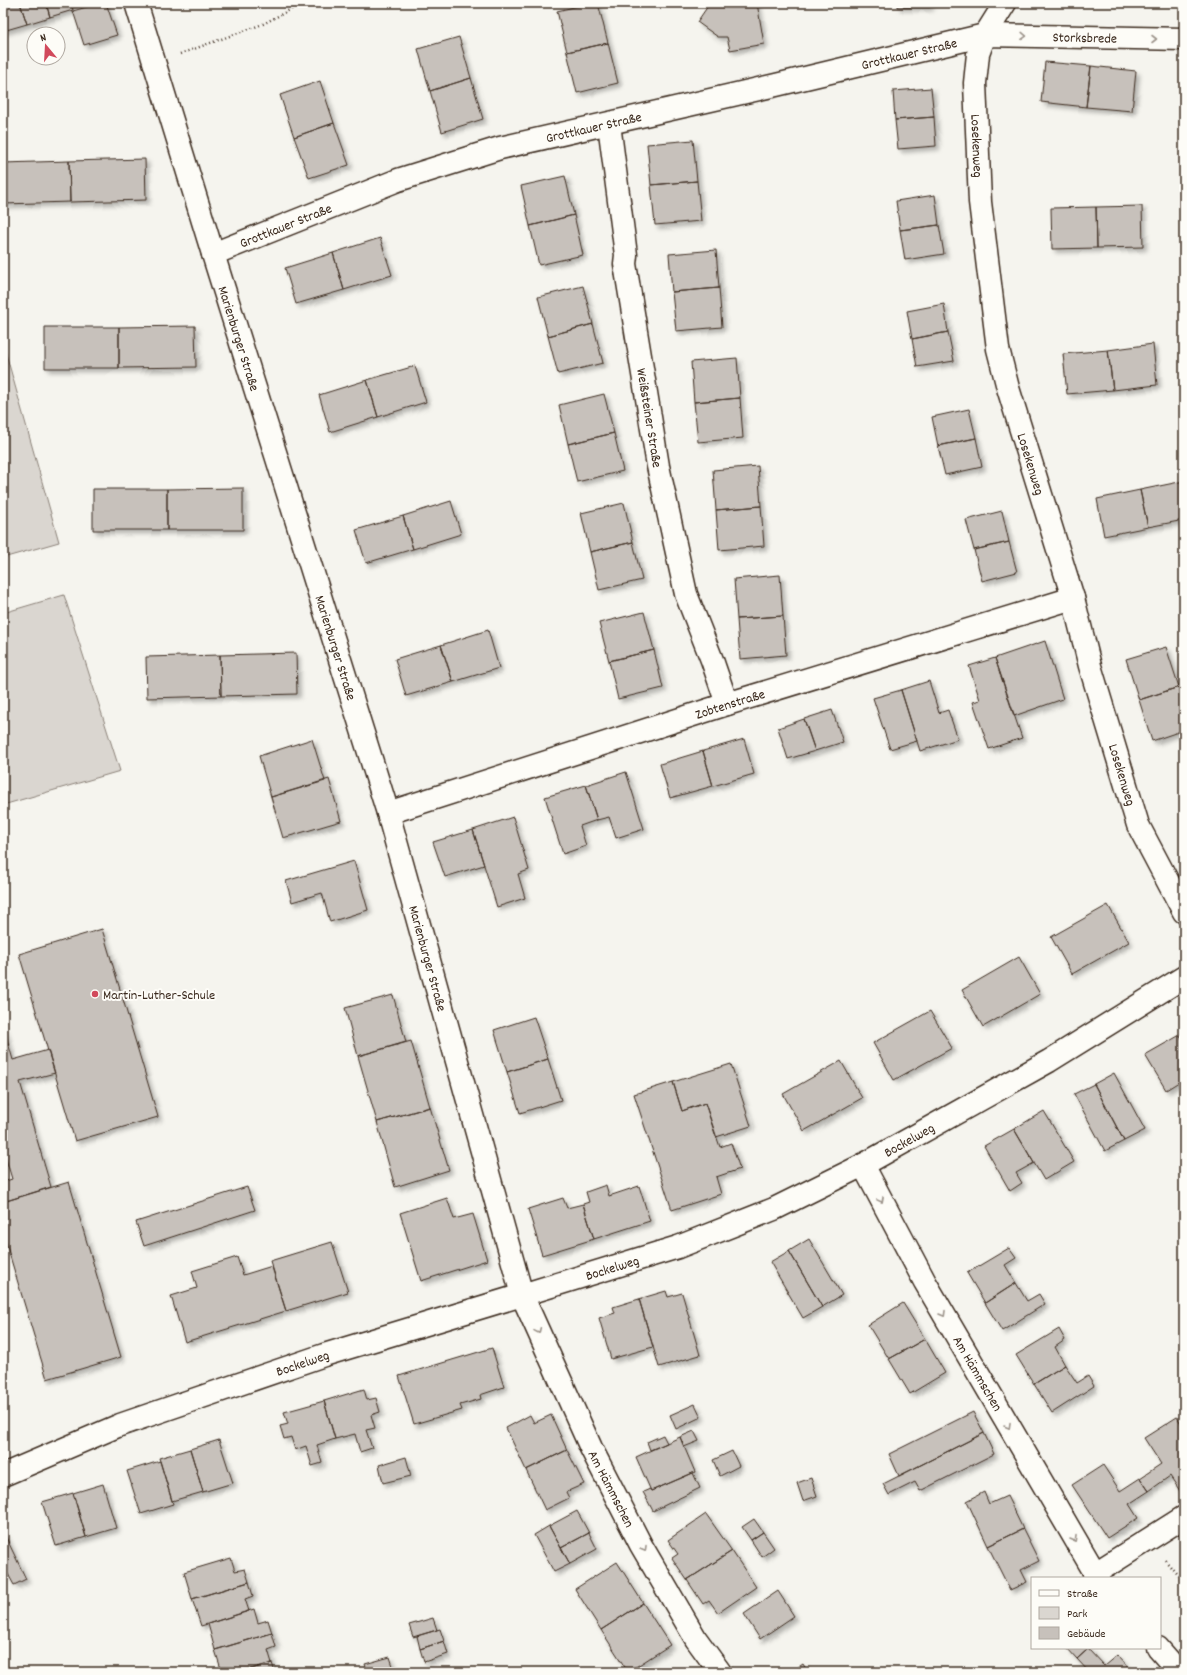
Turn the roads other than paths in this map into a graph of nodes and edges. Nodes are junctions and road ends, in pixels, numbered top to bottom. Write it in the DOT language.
graph roads {
  1 [pos="136,3"];
  2 [pos="1005,3"];
  3 [pos="985,35"];
  4 [pos="1184,40"];
  5 [pos="609,124"];
  6 [pos="213,254"];
  7 [pos="1073,598"];
  8 [pos="727,704"];
  9 [pos="388,813"];
  10 [pos="1184,912"];
  11 [pos="1184,977"];
  12 [pos="862,1165"];
  13 [pos="522,1296"];
  14 [pos="3,1475"];
  15 [pos="1184,1517"];
  16 [pos="1096,1576"];
  17 [pos="1159,1649"];
  18 [pos="720,1672"];
  19 [pos="1179,1672"];
  1 -- 6 [label="street, Marienburger Straße"];
  2 -- 3 [label="street, Losekenweg"];
  3 -- 4 [label="street, Storksbrede, one-way"];
  3 -- 5 [label="street, Grottkauer Straße"];
  3 -- 7 [label="street, Losekenweg"];
  5 -- 6 [label="street, Grottkauer Straße"];
  5 -- 8 [label="street, Weißsteiner Straße"];
  6 -- 9 [label="street, Marienburger Straße"];
  7 -- 8 [label="street, Zobtenstraße"];
  7 -- 10 [label="street, Losekenweg"];
  8 -- 9 [label="street, Zobtenstraße"];
  9 -- 13 [label="street, Marienburger Straße"];
  11 -- 12 [label="street, Bockelweg"];
  12 -- 13 [label="street, Bockelweg"];
  12 -- 16 [label="street, Am Hämmschen, one-way"];
  13 -- 14 [label="street, Bockelweg"];
  13 -- 18 [label="street, Am Hämmschen, one-way"];
  15 -- 16 [label="street"];
  17 -- 19 [label="street"];
}
